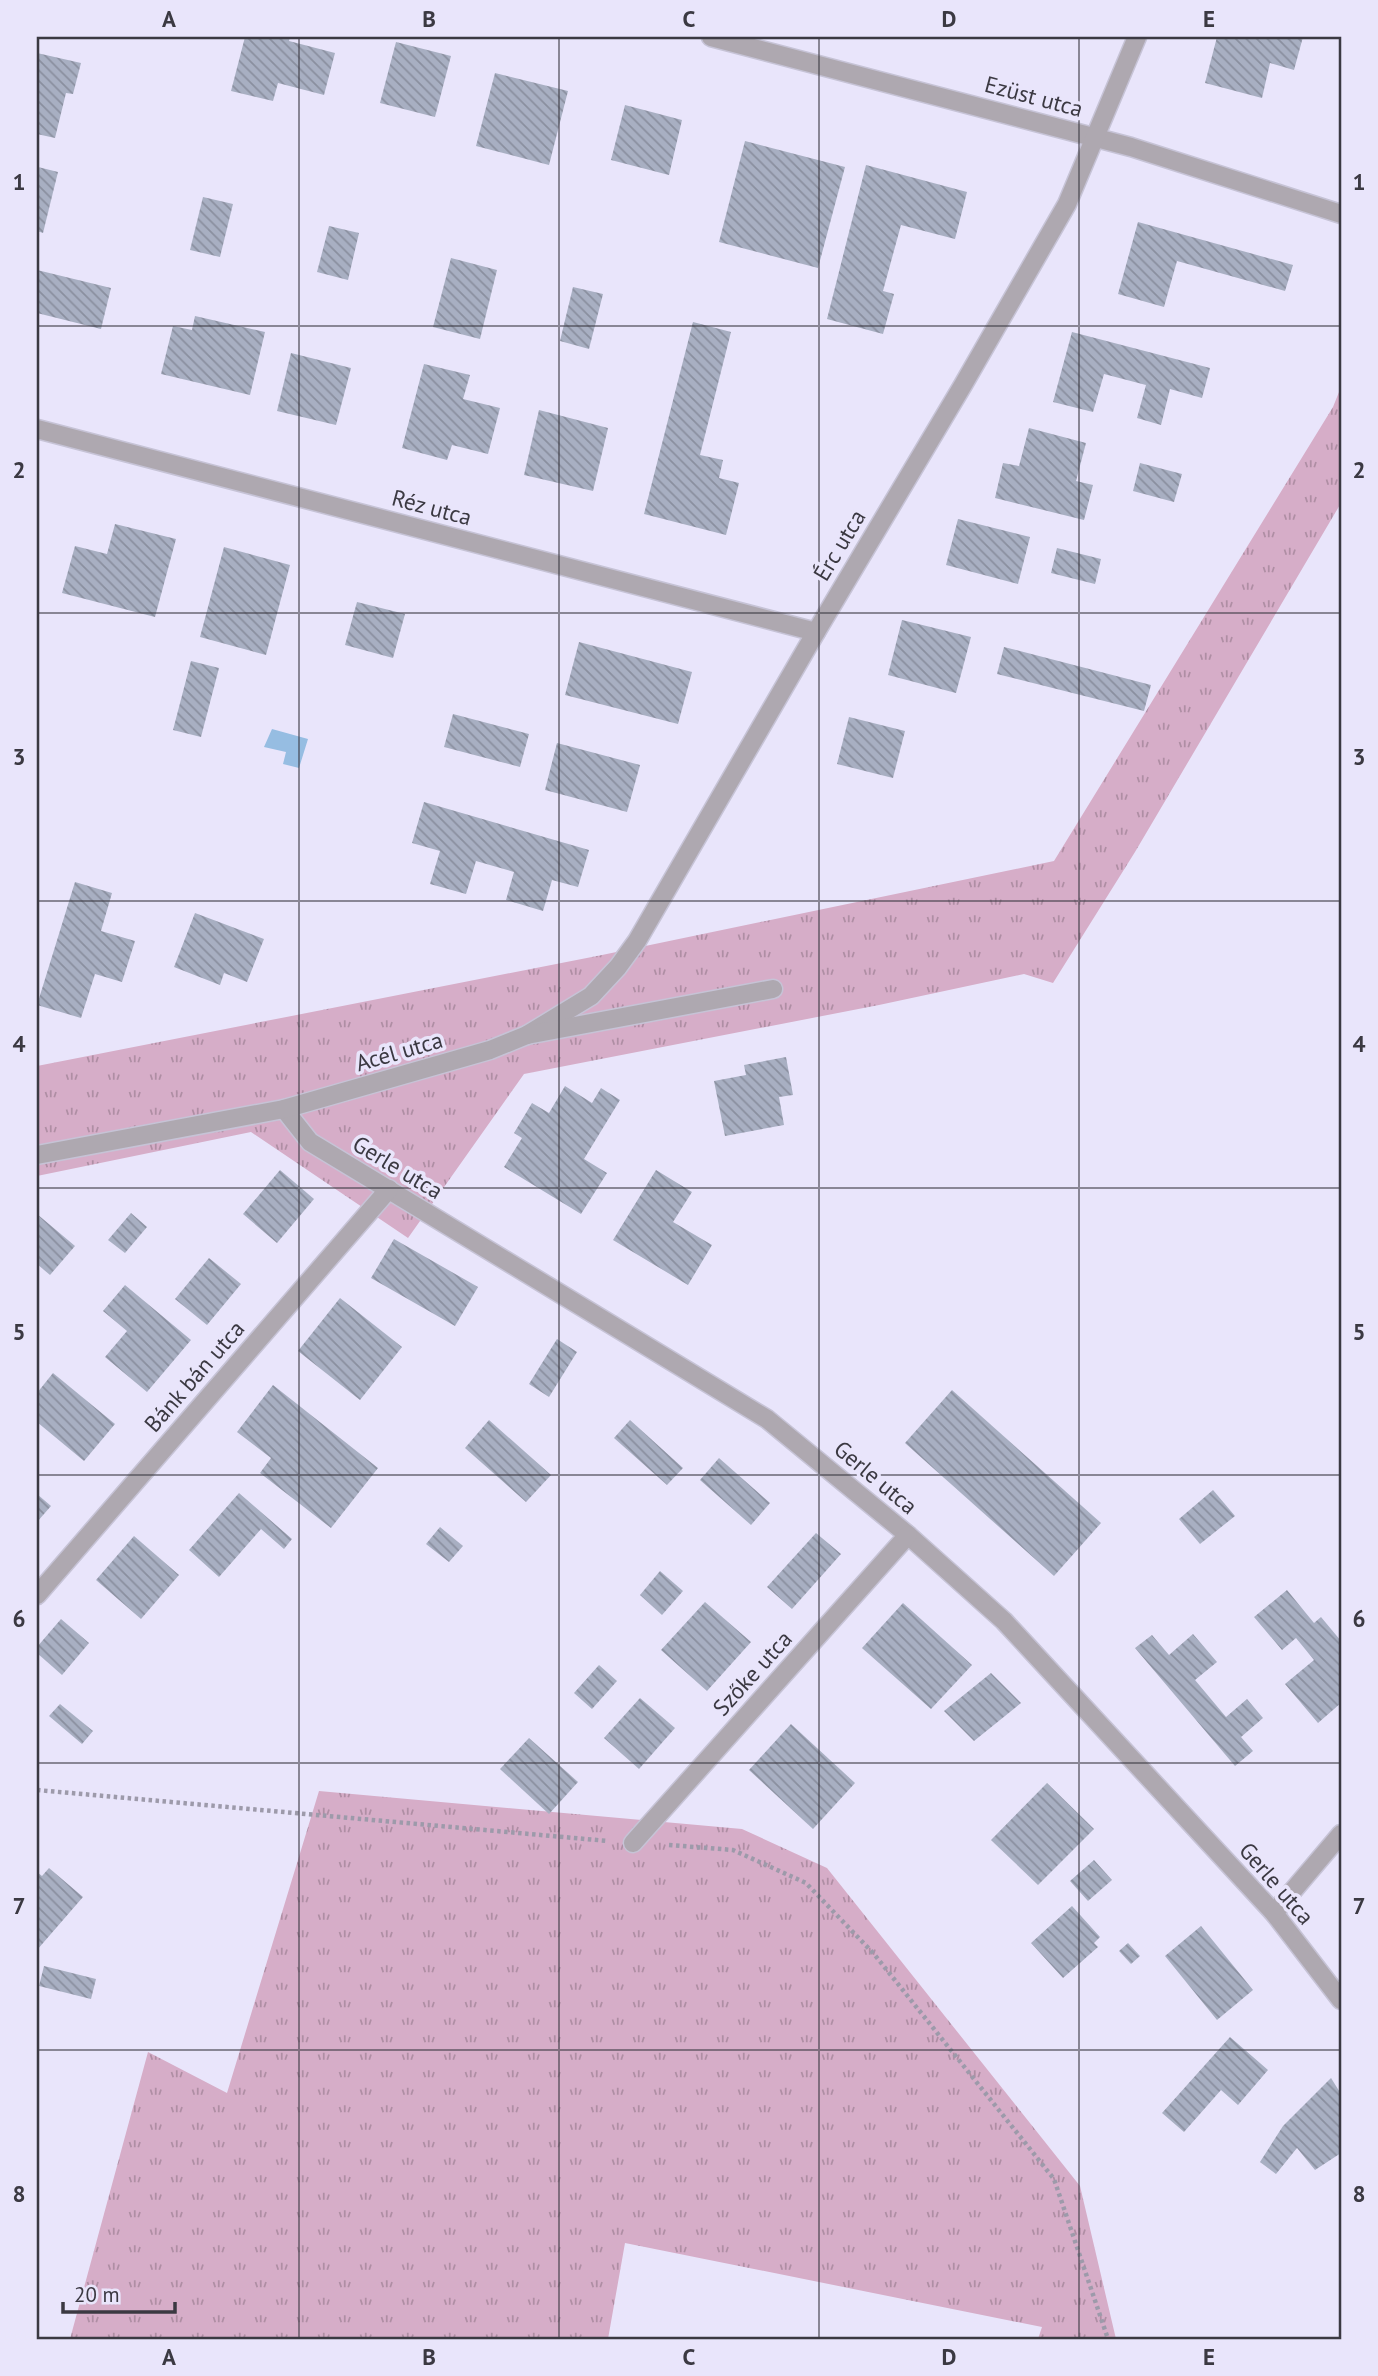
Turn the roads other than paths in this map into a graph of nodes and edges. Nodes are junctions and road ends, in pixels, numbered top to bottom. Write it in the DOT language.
graph roads {
  1 [pos="711,37"];
  2 [pos="1137,37"];
  3 [pos="1094,137"];
  4 [pos="1341,214"];
  5 [pos="37,429"];
  6 [pos="816,632"];
  7 [pos="773,989"];
  8 [pos="527,1035"];
  9 [pos="284,1110"];
  10 [pos="37,1155"];
  11 [pos="389,1189"];
  12 [pos="908,1535"];
  13 [pos="37,1595"];
  14 [pos="1341,1834"];
  15 [pos="633,1843"];
  16 [pos="1274,1913"];
  17 [pos="1341,2000"];
  1 -- 3 [label="street, Ezüst utca"];
  2 -- 3 [label="street, Érc utca"];
  3 -- 4 [label="street, Ezüst utca"];
  3 -- 6 [label="street, Érc utca"];
  5 -- 6 [label="street, Réz utca"];
  6 -- 8 [label="street, Érc utca"];
  7 -- 8 [label="street, Acél utca"];
  8 -- 9 [label="street, Acél utca"];
  9 -- 10 [label="street, Acél utca"];
  9 -- 11 [label="street, Gerle utca"];
  11 -- 12 [label="street, Gerle utca"];
  11 -- 13 [label="street, Bánk bán utca"];
  12 -- 15 [label="street, Szőke utca"];
  12 -- 16 [label="street, Gerle utca"];
  14 -- 16 [label="street"];
  16 -- 17 [label="street, Gerle utca"];
}
